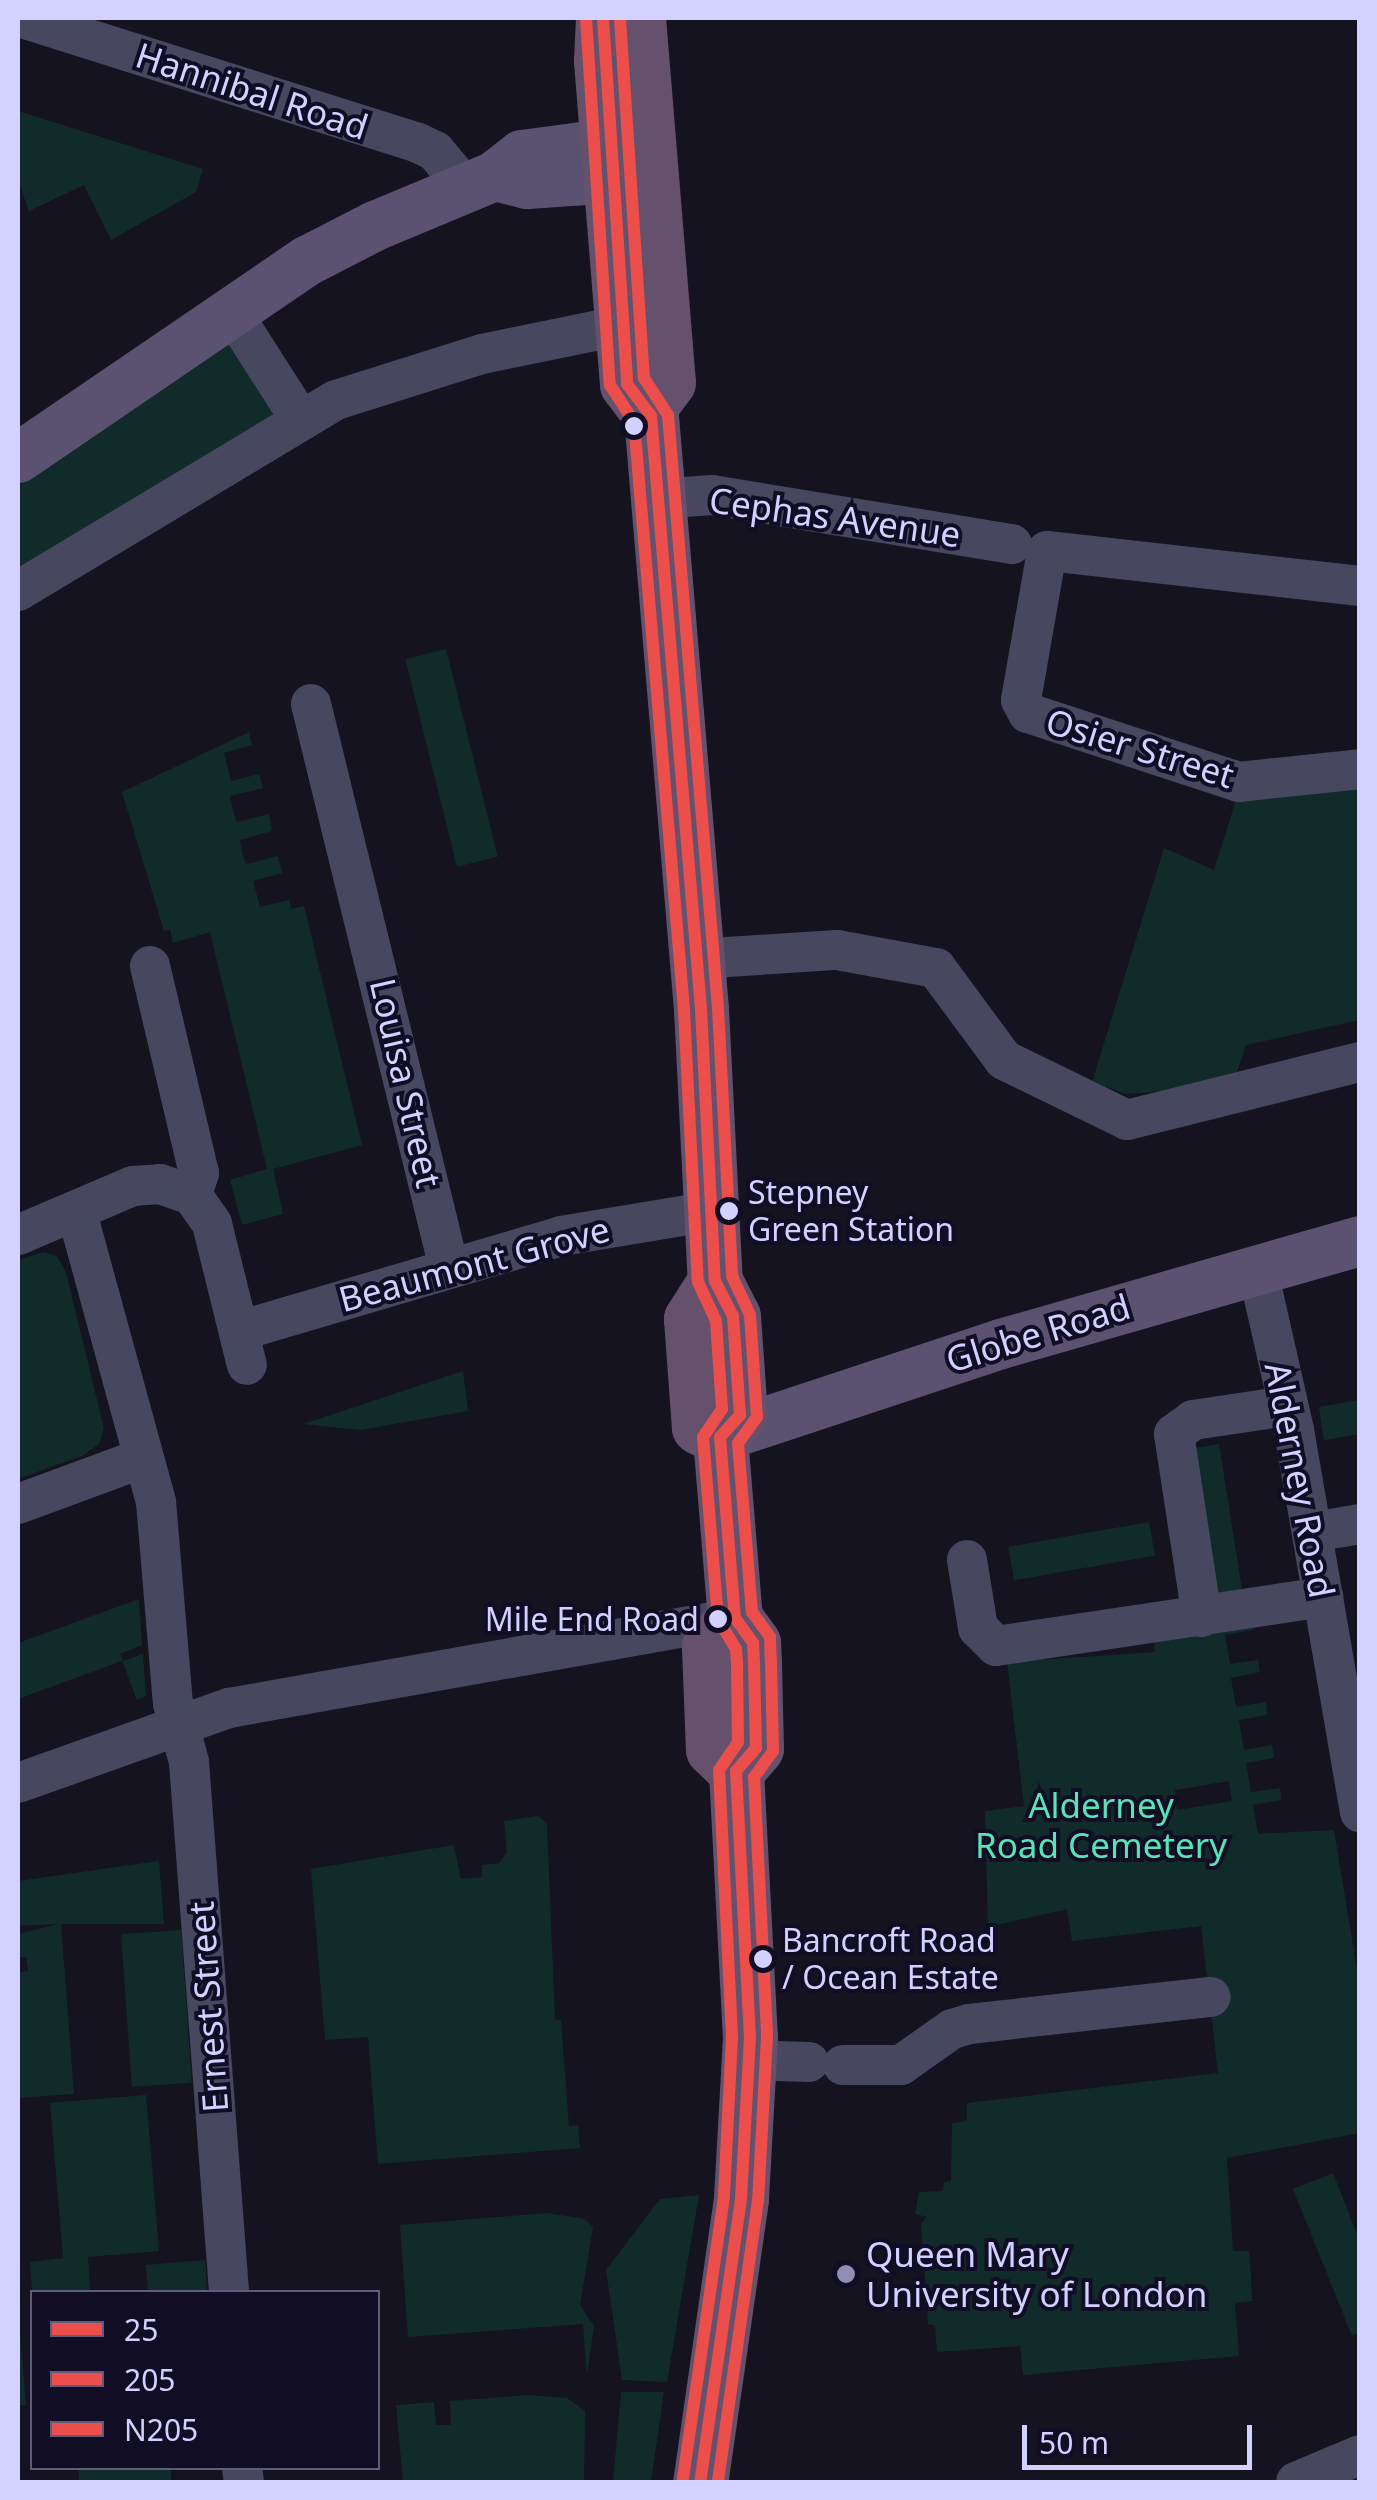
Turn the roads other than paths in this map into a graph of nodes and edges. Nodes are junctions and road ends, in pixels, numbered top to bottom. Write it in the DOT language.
graph roads {
  1 [pos="22,18"];
  2 [pos="603,18"];
  3 [pos="638,18"];
  4 [pos="631,159"];
  5 [pos="481,183"];
  6 [pos="231,311"];
  7 [pos="624,325"];
  8 [pos="650,407"];
  9 [pos="300,419"];
  10 [pos="18,458"];
  11 [pos="658,500"];
  12 [pos="1029,547"];
  13 [pos="1360,586"];
  14 [pos="18,590"];
  15 [pos="310,704"];
  16 [pos="1360,769"];
  17 [pos="696,959"];
  18 [pos="150,966"];
  19 [pos="1360,1062"];
  20 [pos="192,1195"];
  21 [pos="712,1211"];
  22 [pos="77,1213"];
  23 [pos="18,1235"];
  24 [pos="1360,1241"];
  25 [pos="1257,1267"];
  26 [pos="448,1268"];
  27 [pos="1288,1406"];
  28 [pos="720,1438"];
  29 [pos="143,1458"];
  30 [pos="18,1504"];
  31 [pos="1360,1524"];
  32 [pos="1313,1532"];
  33 [pos="966,1560"];
  34 [pos="1324,1597"];
  35 [pos="1202,1617"];
  36 [pos="735,1618"];
  37 [pos="180,1724"];
  38 [pos="1354,1748"];
  39 [pos="18,1782"];
  40 [pos="1360,1812"];
  41 [pos="1210,1997"];
  42 [pos="750,2060"];
  43 [pos="229,2290"];
  44 [pos="1360,2455"];
  45 [pos="700,2482"];
  46 [pos="1296,2482"];
  1 -- 5 [label="street, Hannibal Road"];
  2 -- 4 [label="highway"];
  3 -- 4 [label="highway"];
  4 -- 5 [label="main road"];
  4 -- 7 [label="highway"];
  4 -- 8 [label="highway"];
  5 -- 6 [label="main road"];
  6 -- 9 [label="street"];
  6 -- 10 [label="main road"];
  7 -- 8 [label="highway"];
  7 -- 9 [label="street"];
  8 -- 11 [label="highway"];
  9 -- 14 [label="street"];
  11 -- 12 [label="street, Cephas Avenue"];
  11 -- 17 [label="highway"];
  12 -- 13 [label="street, Cephas Avenue"];
  12 -- 16 [label="street, Osier Street"];
  15 -- 26 [label="street, Louisa Street"];
  17 -- 19 [label="street"];
  17 -- 21 [label="highway"];
  18 -- 20 [label="street"];
  20 -- 22 [label="street"];
  20 -- 26 [label="street, Beaumont Grove"];
  21 -- 26 [label="street, Beaumont Grove"];
  21 -- 28 [label="highway"];
  22 -- 23 [label="street"];
  22 -- 29 [label="street, Ernest Street"];
  24 -- 25 [label="main road, Globe Road"];
  25 -- 27 [label="street, Alderney Road"];
  25 -- 28 [label="main road, Globe Road"];
  27 -- 32 [label="street, Alderney Road"];
  27 -- 35 [label="street"];
  28 -- 36 [label="highway"];
  29 -- 30 [label="street"];
  29 -- 37 [label="street, Ernest Street"];
  31 -- 32 [label="street"];
  32 -- 34 [label="street, Alderney Road"];
  33 -- 35 [label="street"];
  34 -- 35 [label="street"];
  34 -- 38 [label="street, Alderney Road"];
  36 -- 37 [label="street"];
  36 -- 42 [label="highway"];
  37 -- 39 [label="street"];
  37 -- 43 [label="street, Ernest Street"];
  38 -- 40 [label="street, Alderney Road"];
  41 -- 42 [label="street"];
  42 -- 45 [label="highway"];
  44 -- 46 [label="street"];
}
